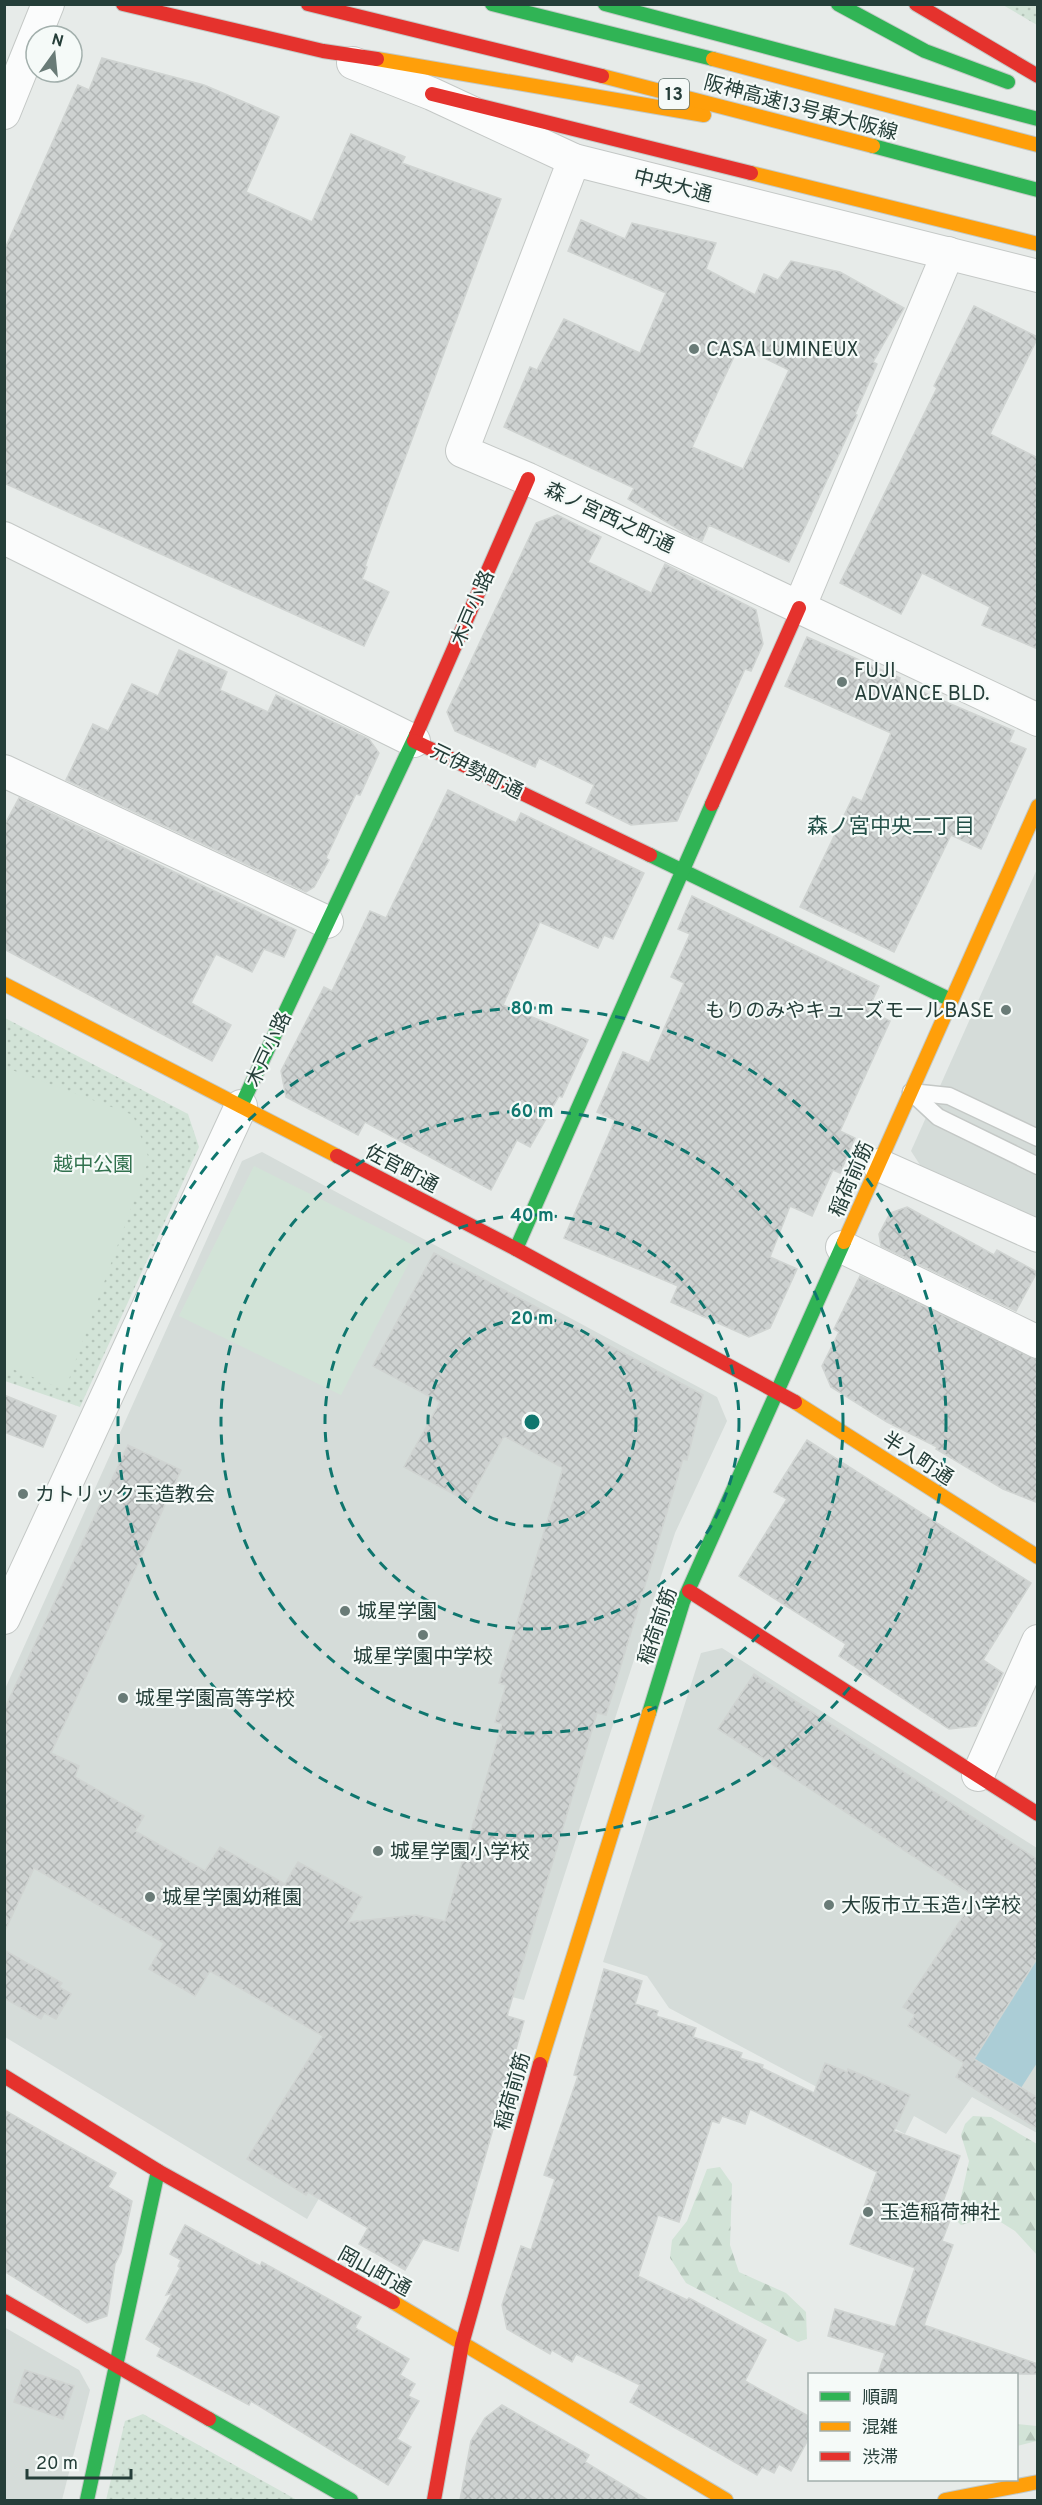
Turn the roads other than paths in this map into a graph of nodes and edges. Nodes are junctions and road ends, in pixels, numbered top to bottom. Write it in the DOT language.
graph roads {
  1 [pos="48,4"];
  2 [pos="123,4"];
  3 [pos="308,4"];
  4 [pos="492,4"];
  5 [pos="605,4"];
  6 [pos="838,4"];
  7 [pos="916,4"];
  8 [pos="323,51"];
  9 [pos="1036,72"];
  10 [pos="1008,82"];
  11 [pos="432,94"];
  12 [pos="4,113"];
  13 [pos="1038,119"];
  14 [pos="1038,145"];
  15 [pos="574,160"];
  16 [pos="1038,190"];
  17 [pos="1038,199"];
  18 [pos="1038,244"];
  19 [pos="948,253"];
  20 [pos="1038,276"];
  21 [pos="528,478"];
  22 [pos="5,540"];
  23 [pos="799,608"];
  24 [pos="1038,720"];
  25 [pos="414,741"];
  26 [pos="4,771"];
  27 [pos="1035,816"];
  28 [pos="685,871"];
  29 [pos="327,922"];
  30 [pos="4,984"];
  31 [pos="951,1000"];
  32 [pos="911,1092"];
  33 [pos="241,1106"];
  34 [pos="1038,1138"];
  35 [pos="879,1165"];
  36 [pos="1038,1166"];
  37 [pos="1038,1236"];
  38 [pos="842,1247"];
  39 [pos="516,1249"];
  40 [pos="1038,1342"];
  41 [pos="778,1391"];
  42 [pos="1038,1557"];
  43 [pos="688,1591"];
  44 [pos="4,1618"];
  45 [pos="1038,1641"];
  46 [pos="978,1775"];
  47 [pos="1038,1814"];
  48 [pos="4,2076"];
  49 [pos="158,2171"];
  50 [pos="4,2301"];
  51 [pos="462,2344"];
  52 [pos="118,2366"];
  53 [pos="1038,2482"];
  54 [pos="87,2500"];
  55 [pos="351,2500"];
  56 [pos="434,2500"];
  57 [pos="726,2500"];
  58 [pos="945,2500"];
  1 -- 12 [label="street"];
  2 -- 8 [label="main road, 中央大通"];
  3 -- 16 [label="main road, 阪神高速13号東大阪線 / 13"];
  4 -- 14 [label="main road, 阪神高速13号東大阪線 / 13"];
  5 -- 13 [label="main road"];
  6 -- 10 [label="main road"];
  7 -- 9 [label="main road"];
  8 -- 11 [label="street, 中央大通"];
  8 -- 17 [label="main road, 中央大通"];
  11 -- 15 [label="street, 中央大通"];
  11 -- 18 [label="main road"];
  15 -- 19 [label="street, 中央大通"];
  15 -- 21 [label="street, 森ノ宮西之町通"];
  19 -- 20 [label="street, 中央大通"];
  19 -- 23 [label="street"];
  21 -- 23 [label="street, 森ノ宮西之町通"];
  21 -- 25 [label="main road, 木戸小路"];
  22 -- 25 [label="street, 元伊勢町通"];
  23 -- 24 [label="street, 森ノ宮西之町通"];
  23 -- 28 [label="main road"];
  25 -- 28 [label="main road, 元伊勢町通"];
  25 -- 29 [label="main road, 木戸小路"];
  26 -- 29 [label="street"];
  27 -- 31 [label="main road, 稲荷前筋"];
  28 -- 31 [label="main road, 元伊勢町通"];
  28 -- 39 [label="main road"];
  29 -- 33 [label="main road, 木戸小路"];
  30 -- 33 [label="main road, 佐官町通"];
  31 -- 32 [label="main road, 稲荷前筋"];
  32 -- 34 [label="lane"];
  32 -- 35 [label="main road, 稲荷前筋"];
  32 -- 36 [label="lane"];
  33 -- 39 [label="main road, 佐官町通"];
  33 -- 44 [label="street, 木戸小路"];
  35 -- 37 [label="street"];
  35 -- 38 [label="main road, 稲荷前筋"];
  38 -- 40 [label="street"];
  38 -- 41 [label="main road, 稲荷前筋"];
  39 -- 41 [label="main road, 佐官町通"];
  41 -- 42 [label="main road, 半入町通"];
  41 -- 43 [label="main road, 稲荷前筋"];
  43 -- 46 [label="main road"];
  43 -- 51 [label="main road, 稲荷前筋"];
  45 -- 46 [label="street"];
  46 -- 47 [label="main road"];
  48 -- 49 [label="main road, 岡山町通"];
  49 -- 51 [label="main road, 岡山町通"];
  49 -- 52 [label="main road"];
  50 -- 52 [label="main road"];
  51 -- 56 [label="main road, 稲荷前筋"];
  51 -- 57 [label="main road, 岡山町通"];
  52 -- 54 [label="main road"];
  52 -- 55 [label="main road"];
  53 -- 58 [label="main road"];
}
